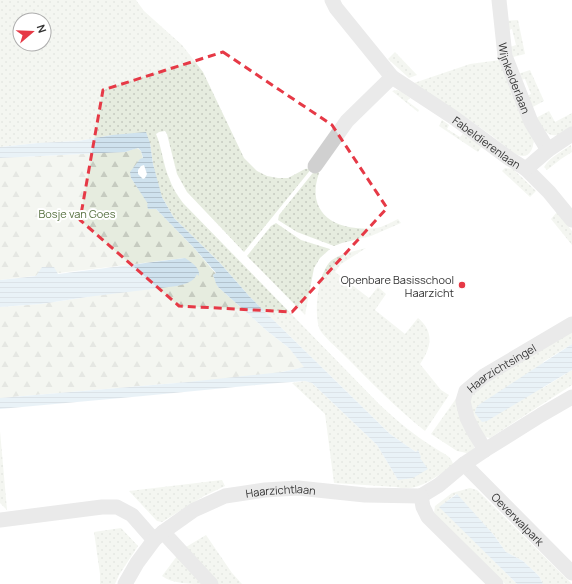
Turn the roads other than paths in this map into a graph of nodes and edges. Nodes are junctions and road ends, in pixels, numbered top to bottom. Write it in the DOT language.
graph roads {
  1 [pos="332,0"];
  2 [pos="499,0"];
  3 [pos="392,76"];
  4 [pos="572,134"];
  5 [pos="548,150"];
  6 [pos="315,166"];
  7 [pos="526,169"];
  8 [pos="572,220"];
  9 [pos="572,324"];
  10 [pos="572,397"];
  11 [pos="485,450"];
  12 [pos="464,464"];
  13 [pos="420,496"];
  14 [pos="0,520"];
  15 [pos="158,536"];
  16 [pos="572,574"];
  17 [pos="125,584"];
  18 [pos="211,584"];
  19 [pos="496,584"];
  1 -- 3 [label="street, Fabeldierenlaan"];
  2 -- 5 [label="street, Wijnkelderlaan"];
  3 -- 6 [label="street"];
  3 -- 7 [label="street, Fabeldierenlaan"];
  4 -- 5 [label="street"];
  5 -- 7 [label="street"];
  7 -- 8 [label="street, Fabeldierenlaan"];
  9 -- 11 [label="street, Haarzichtsingel"];
  10 -- 11 [label="street"];
  11 -- 12 [label="street"];
  12 -- 13 [label="street"];
  12 -- 16 [label="street, Oeverwalpark"];
  13 -- 15 [label="street, Haarzichtlaan"];
  13 -- 19 [label="street"];
  14 -- 15 [label="street"];
  15 -- 17 [label="street, Haarzichtlaan"];
  15 -- 18 [label="street"];
}
